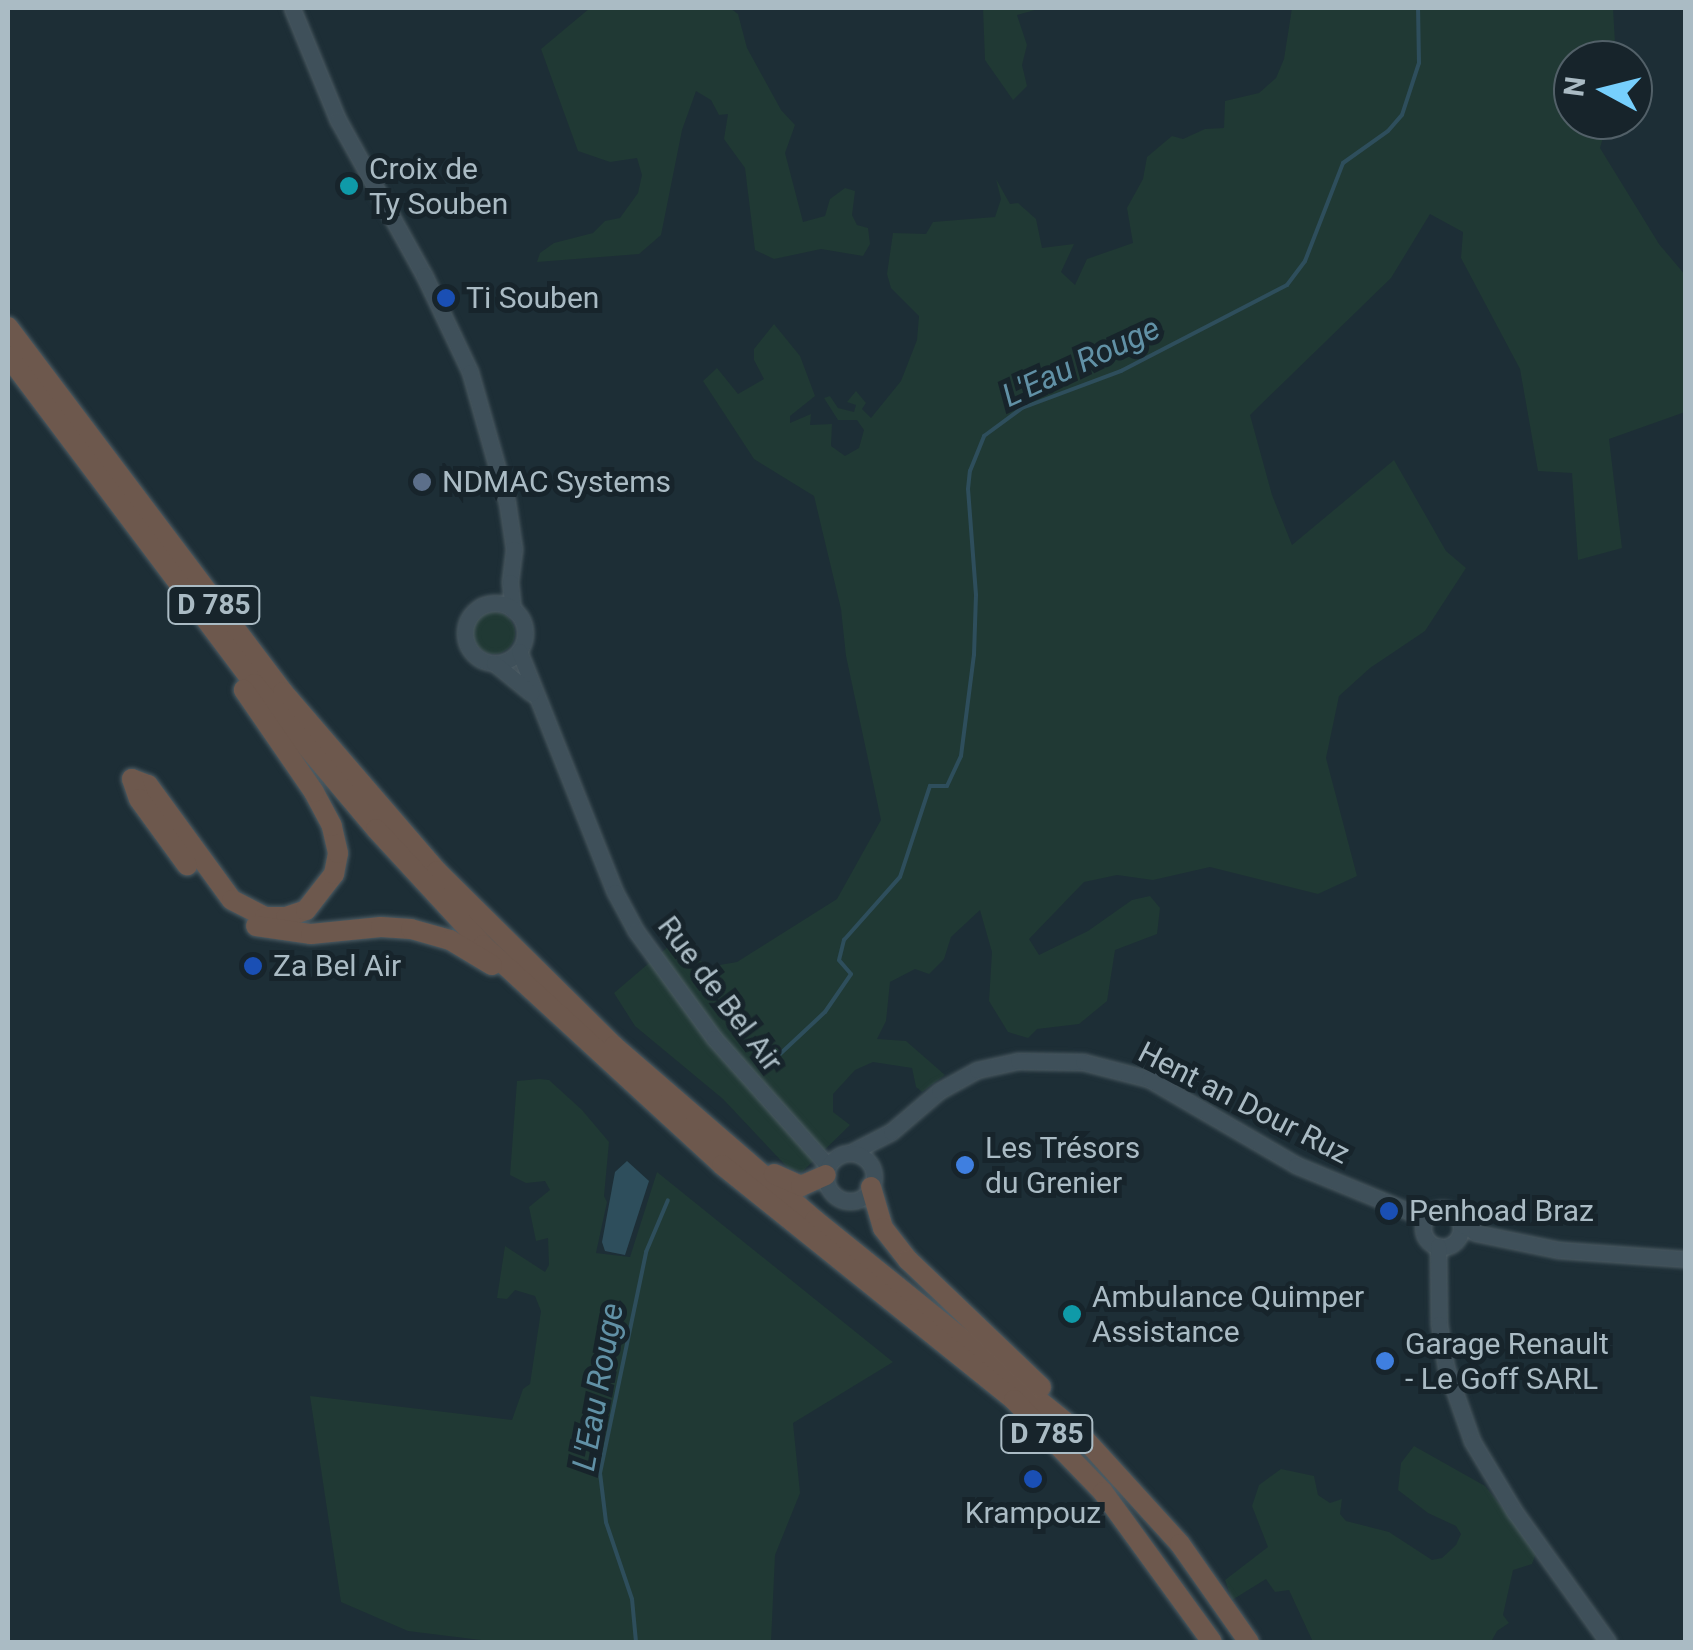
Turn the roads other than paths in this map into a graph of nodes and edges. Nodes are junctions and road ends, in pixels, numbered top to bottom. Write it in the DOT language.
graph roads {
  1 [pos="292,8"];
  2 [pos="8,327"];
  3 [pos="8,356"];
  4 [pos="510,582"];
  5 [pos="495,604"];
  6 [pos="514,610"];
  7 [pos="220,640"];
  8 [pos="519,651"];
  9 [pos="494,663"];
  10 [pos="534,696"];
  11 [pos="524,986"];
  12 [pos="891,1132"];
  13 [pos="728,1142"];
  14 [pos="836,1162"];
  15 [pos="872,1178"];
  16 [pos="1426,1220"];
  17 [pos="1459,1230"];
  18 [pos="1438,1246"];
  19 [pos="1686,1259"];
  20 [pos="1080,1434"];
  21 [pos="1212,1642"];
  22 [pos="1249,1642"];
  23 [pos="1608,1642"];
  1 -- 4 [label="street"];
  2 -- 13 [label="highway, D 785"];
  3 -- 7 [label="highway, D 785"];
  4 -- 5 [label="street"];
  4 -- 6 [label="street"];
  5 -- 6 [label="street"];
  5 -- 9 [label="street"];
  6 -- 8 [label="street"];
  7 -- 11 [label="highway, D 785"];
  7 -- 11 [label="highway"];
  8 -- 9 [label="street"];
  8 -- 10 [label="street, Rue de Bel Air"];
  9 -- 10 [label="street, Rue de Bel Air"];
  10 -- 14 [label="street, Rue de Bel Air"];
  11 -- 21 [label="highway, D 785"];
  12 -- 14 [label="street, Hent an Dour Ruz"];
  12 -- 15 [label="street, Hent an Dour Ruz"];
  12 -- 16 [label="street, Hent an Dour Ruz"];
  13 -- 14 [label="highway"];
  13 -- 20 [label="highway, D 785"];
  14 -- 15 [label="street"];
  14 -- 15 [label="street"];
  15 -- 20 [label="highway"];
  16 -- 17 [label="street"];
  16 -- 18 [label="street"];
  17 -- 18 [label="street"];
  17 -- 19 [label="street"];
  18 -- 23 [label="street"];
  20 -- 22 [label="highway, D 785"];
}
